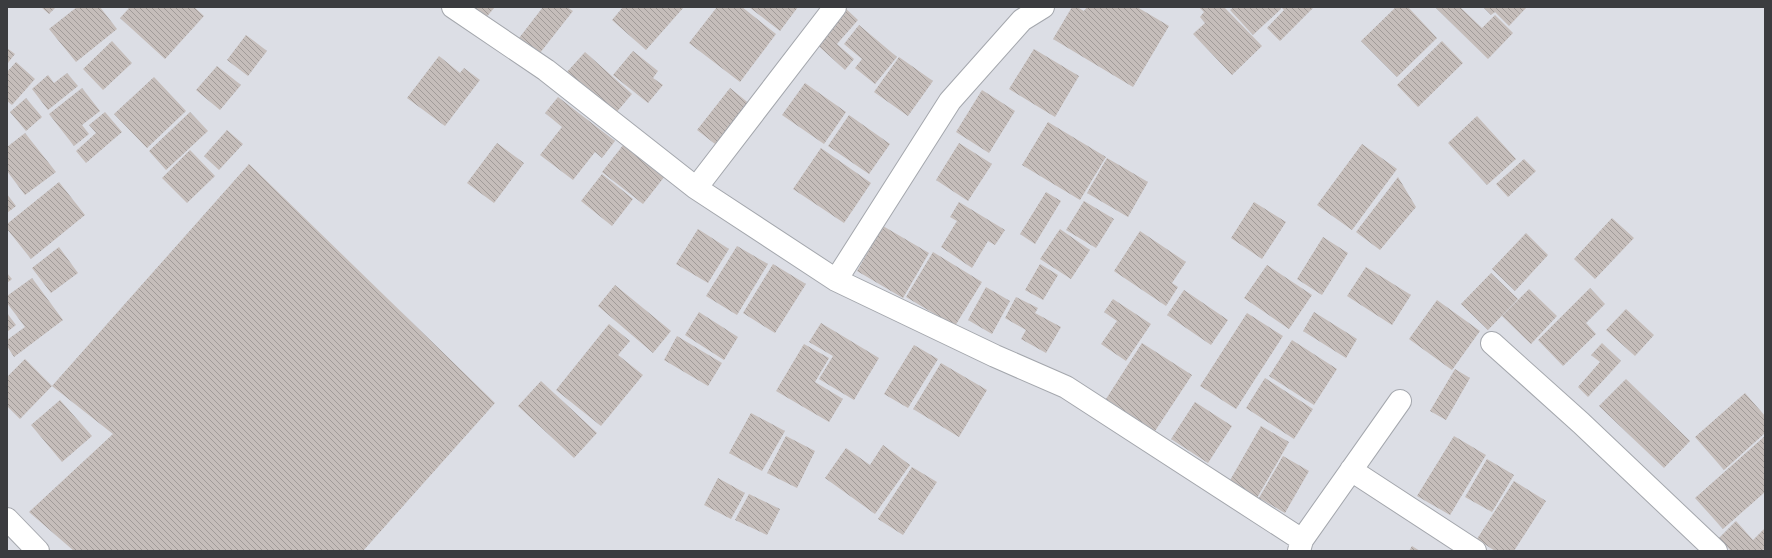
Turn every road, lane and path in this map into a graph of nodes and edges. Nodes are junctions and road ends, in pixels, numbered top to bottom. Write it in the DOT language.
graph roads {
  1 [pos="453,7"];
  2 [pos="835,7"];
  3 [pos="1043,7"];
  4 [pos="696,188"];
  5 [pos="836,280"];
  6 [pos="1492,343"];
  7 [pos="1400,401"];
  8 [pos="1351,470"];
  9 [pos="7,519"];
  10 [pos="1301,546"];
  11 [pos="38,551"];
  12 [pos="1475,551"];
  13 [pos="1716,551"];
  1 -- 4 [label="street"];
  2 -- 4 [label="street"];
  3 -- 5 [label="street"];
  4 -- 5 [label="street"];
  5 -- 10 [label="street"];
  6 -- 13 [label="street"];
  7 -- 8 [label="street"];
  8 -- 10 [label="street"];
  8 -- 12 [label="street"];
  9 -- 11 [label="street"];
}
